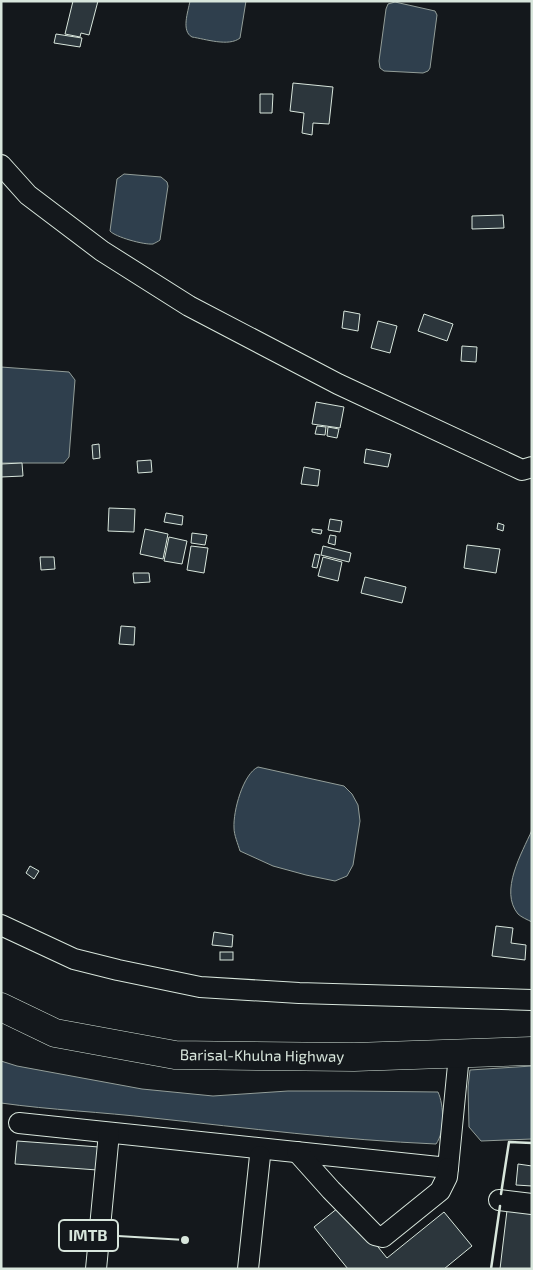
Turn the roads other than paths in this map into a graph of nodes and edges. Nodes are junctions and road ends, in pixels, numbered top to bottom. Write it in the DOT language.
graph roads {
  1 [pos="1,165"];
  2 [pos="532,467"];
  3 [pos="1,925"];
  4 [pos="532,1000"];
  5 [pos="1,1007"];
  6 [pos="532,1051"];
  7 [pos="458,1065"];
  8 [pos="19,1123"];
  9 [pos="109,1132"];
  10 [pos="297,1152"];
  11 [pos="260,1156"];
  12 [pos="448,1168"];
  13 [pos="499,1200"];
  14 [pos="532,1204"];
  15 [pos="96,1269"];
  16 [pos="248,1269"];
  1 -- 2 [label="street"];
  3 -- 4 [label="street"];
  5 -- 6 [label="highway, Barisal-Khulna Highway"];
  7 -- 12 [label="street"];
  8 -- 9 [label="street"];
  9 -- 10 [label="street"];
  9 -- 15 [label="street"];
  10 -- 12 [label="street"];
  10 -- 12 [label="street"];
  11 -- 16 [label="street"];
  13 -- 14 [label="street"];
}
